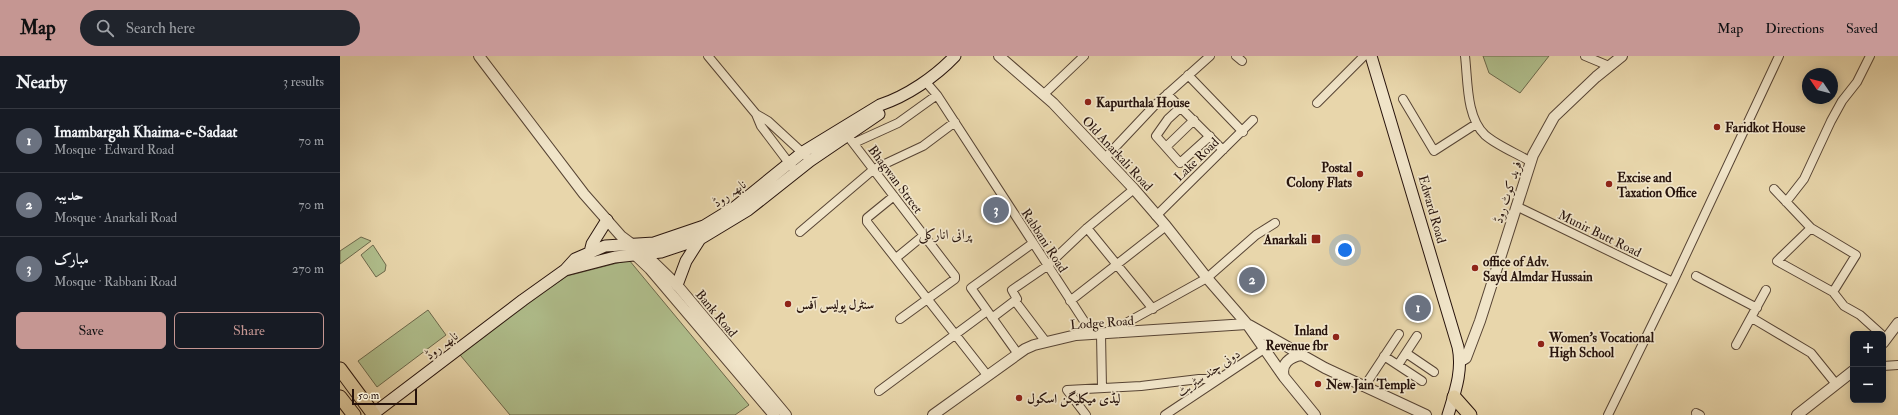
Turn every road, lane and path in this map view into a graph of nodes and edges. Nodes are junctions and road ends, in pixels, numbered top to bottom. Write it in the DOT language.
graph roads {
  1 [pos="479,56"];
  2 [pos="708,56"];
  3 [pos="955,56"];
  4 [pos="999,56"];
  5 [pos="1084,56"];
  6 [pos="1210,56"];
  7 [pos="1364,56"];
  8 [pos="1371,56"];
  9 [pos="1465,56"];
  10 [pos="1585,56"];
  11 [pos="1622,56"];
  12 [pos="1779,56"];
  13 [pos="1870,56"];
  14 [pos="1609,66"];
  15 [pos="1188,75"];
  16 [pos="925,81"];
  17 [pos="1044,94"];
  18 [pos="1167,94"];
  19 [pos="937,95"];
  20 [pos="1403,99"];
  21 [pos="894,100"];
  22 [pos="1316,103"];
  23 [pos="1181,107"];
  24 [pos="756,114"];
  25 [pos="1194,120"];
  26 [pos="1253,120"];
  27 [pos="955,122"];
  28 [pos="1476,124"];
  29 [pos="1243,132"];
  30 [pos="1210,136"];
  31 [pos="850,139"];
  32 [pos="1166,147"];
  33 [pos="1223,150"];
  34 [pos="803,152"];
  35 [pos="1104,158"];
  36 [pos="810,161"];
  37 [pos="1531,162"];
  38 [pos="793,168"];
  39 [pos="874,169"];
  40 [pos="1134,189"];
  41 [pos="1774,189"];
  42 [pos="894,196"];
  43 [pos="1786,202"];
  44 [pos="1516,206"];
  45 [pos="1156,216"];
  46 [pos="607,220"];
  47 [pos="1275,223"];
  48 [pos="1166,226"];
  49 [pos="1087,228"];
  50 [pos="1811,228"];
  51 [pos="800,232"];
  52 [pos="924,236"];
  53 [pos="700,238"];
  54 [pos="628,244"];
  55 [pos="1033,244"];
  56 [pos="590,252"];
  57 [pos="645,254"];
  58 [pos="896,258"];
  59 [pos="1118,265"];
  60 [pos="1047,266"];
  61 [pos="565,270"];
  62 [pos="1696,276"];
  63 [pos="1207,278"];
  64 [pos="1673,282"];
  65 [pos="677,285"];
  66 [pos="1766,290"];
  67 [pos="1833,292"];
  68 [pos="926,299"];
  69 [pos="1015,301"];
  70 [pos="1070,301"];
  71 [pos="1153,308"];
  72 [pos="1757,308"];
  73 [pos="989,315"];
  74 [pos="1752,318"];
  75 [pos="900,319"];
  76 [pos="1898,323"];
  77 [pos="1247,324"];
  78 [pos="1876,331"];
  79 [pos="1118,332"];
  80 [pos="954,334"];
  81 [pos="1087,334"];
  82 [pos="1101,334"];
  83 [pos="1399,334"];
  84 [pos="1886,335"];
  85 [pos="1418,336"];
  86 [pos="1046,342"];
  87 [pos="1736,345"];
  88 [pos="1264,349"];
  89 [pos="1406,353"];
  90 [pos="1018,354"];
  91 [pos="1302,355"];
  92 [pos="1384,356"];
  93 [pos="1398,365"];
  94 [pos="1898,365"];
  95 [pos="1886,366"];
  96 [pos="1461,367"];
  97 [pos="340,370"];
  98 [pos="1434,372"];
  99 [pos="1850,373"];
  100 [pos="987,375"];
  101 [pos="1284,377"];
  102 [pos="1217,379"];
  103 [pos="1422,381"];
  104 [pos="1836,384"];
  105 [pos="1364,387"];
  106 [pos="1102,388"];
  107 [pos="878,391"];
  108 [pos="340,397"];
  109 [pos="1454,397"];
  110 [pos="1422,414"];
  111 [pos="354,415"];
  112 [pos="373,415"];
  113 [pos="774,415"];
  114 [pos="786,415"];
  115 [pos="933,415"];
  116 [pos="1086,415"];
  117 [pos="1165,415"];
  118 [pos="1315,415"];
  119 [pos="1448,415"];
  120 [pos="1470,415"];
  121 [pos="1608,415"];
  122 [pos="1796,415"];
  1 -- 46 [label="street, Bank Road"];
  2 -- 24 [label="street"];
  3 -- 16 [label="main road, نابھہ روڈ"];
  4 -- 17 [label="street, Old Anarkali Road"];
  5 -- 17 [label="street"];
  6 -- 15 [label="street"];
  7 -- 22 [label="street"];
  8 -- 96 [label="main road, Edward Road"];
  9 -- 28 [label="street"];
  10 -- 14 [label="street"];
  11 -- 14 [label="street, فرید کوٹ روڈ"];
  12 -- 64 [label="street"];
  13 -- 43 [label="street"];
  14 -- 37 [label="street, فرید کوٹ روڈ"];
  15 -- 18 [label="street"];
  15 -- 29 [label="street"];
  16 -- 19 [label="street, Rabbani Road"];
  16 -- 21 [label="main road, نابھہ روڈ"];
  17 -- 35 [label="street, Old Anarkali Road"];
  18 -- 23 [label="street"];
  18 -- 35 [label="street"];
  19 -- 27 [label="street, Rabbani Road"];
  19 -- 31 [label="street"];
  20 -- 28 [label="street"];
  21 -- 31 [label="main road, نابھہ روڈ"];
  21 -- 34 [label="main road, نابھہ روڈ"];
  23 -- 25 [label="street"];
  23 -- 32 [label="street"];
  24 -- 34 [label="street"];
  24 -- 38 [label="street"];
  25 -- 30 [label="street"];
  25 -- 32 [label="street"];
  26 -- 29 [label="street, Lake Road"];
  27 -- 39 [label="street"];
  27 -- 55 [label="street, Rabbani Road"];
  28 -- 37 [label="street"];
  29 -- 33 [label="street, Lake Road"];
  30 -- 32 [label="street"];
  30 -- 33 [label="street"];
  31 -- 36 [label="main road, نابھہ روڈ"];
  31 -- 39 [label="street, Bhagwan Street"];
  33 -- 45 [label="street, Lake Road"];
  34 -- 36 [label="street"];
  34 -- 38 [label="main road, نابھہ روڈ"];
  35 -- 40 [label="street, Old Anarkali Road"];
  36 -- 38 [label="main road, نابھہ روڈ"];
  37 -- 44 [label="street, فرید کوٹ روڈ"];
  38 -- 53 [label="main road, نابھہ روڈ"];
  38 -- 54 [label="main road, نابھہ روڈ"];
  39 -- 42 [label="street, Bhagwan Street"];
  39 -- 51 [label="street"];
  40 -- 45 [label="street, Old Anarkali Road"];
  40 -- 49 [label="street"];
  41 -- 43 [label="street"];
  42 -- 52 [label="street, Bhagwan Street"];
  42 -- 58 [label="street"];
  43 -- 50 [label="street"];
  44 -- 64 [label="street, Munir Butt Road"];
  44 -- 96 [label="street, فرید کوٹ روڈ"];
  45 -- 48 [label="street, Old Anarkali Road"];
  46 -- 54 [label="street, Bank Road"];
  46 -- 56 [label="main road"];
  47 -- 63 [label="street"];
  48 -- 59 [label="street"];
  48 -- 63 [label="street, Old Anarkali Road"];
  49 -- 59 [label="street"];
  49 -- 60 [label="street"];
  50 -- 67 [label="street"];
  50 -- 67 [label="street"];
  52 -- 58 [label="street"];
  52 -- 68 [label="street, Bhagwan Street"];
  53 -- 57 [label="main road, نابھہ روڈ"];
  53 -- 65 [label="main road"];
  54 -- 56 [label="main road, نابھہ روڈ"];
  54 -- 57 [label="main road, نابھہ روڈ"];
  54 -- 61 [label="main road, نابھہ روڈ"];
  54 -- 113 [label="street, Bank Road"];
  55 -- 60 [label="street, Rabbani Road"];
  55 -- 73 [label="street"];
  56 -- 61 [label="main road, نابھہ روڈ"];
  57 -- 65 [label="street, Bank Road"];
  58 -- 68 [label="street"];
  59 -- 70 [label="street"];
  59 -- 71 [label="street"];
  60 -- 69 [label="street"];
  60 -- 70 [label="street, Rabbani Road"];
  61 -- 112 [label="main road, نابھہ روڈ"];
  62 -- 72 [label="street"];
  63 -- 71 [label="street"];
  63 -- 77 [label="street, Old Anarkali Road"];
  64 -- 121 [label="street"];
  65 -- 114 [label="street, Bank Road"];
  66 -- 72 [label="street"];
  67 -- 78 [label="street"];
  68 -- 75 [label="street"];
  68 -- 80 [label="street"];
  69 -- 73 [label="street"];
  69 -- 86 [label="street"];
  70 -- 81 [label="street, Rabbani Road"];
  71 -- 79 [label="street"];
  72 -- 74 [label="street"];
  73 -- 80 [label="street"];
  73 -- 90 [label="street"];
  74 -- 87 [label="street"];
  74 -- 104 [label="street"];
  76 -- 84 [label="street"];
  77 -- 79 [label="street, Lodge Road"];
  77 -- 88 [label="street"];
  77 -- 91 [label="street"];
  79 -- 82 [label="street, Lodge Road"];
  80 -- 100 [label="street"];
  80 -- 107 [label="street"];
  81 -- 82 [label="street, Lodge Road"];
  81 -- 86 [label="street, Lodge Road"];
  82 -- 106 [label="street"];
  83 -- 92 [label="street"];
  85 -- 89 [label="street"];
  86 -- 90 [label="street, Lodge Road"];
  88 -- 101 [label="street"];
  88 -- 102 [label="street, دونی چند سٹریٹ"];
  89 -- 93 [label="street"];
  89 -- 98 [label="street"];
  90 -- 100 [label="street, Lodge Road"];
  91 -- 101 [label="street"];
  91 -- 105 [label="street"];
  92 -- 93 [label="street"];
  92 -- 105 [label="street"];
  93 -- 103 [label="street"];
  94 -- 95 [label="street"];
  96 -- 109 [label="main road"];
  97 -- 112 [label="main road"];
  99 -- 104 [label="street"];
  100 -- 115 [label="street, Lodge Road"];
  101 -- 118 [label="street"];
  102 -- 106 [label="street"];
  102 -- 117 [label="street, دونی چند سٹریٹ"];
  104 -- 122 [label="street"];
  105 -- 110 [label="street"];
  106 -- 116 [label="street"];
  108 -- 111 [label="main road"];
  109 -- 119 [label="main road"];
  109 -- 120 [label="main road"];
}
